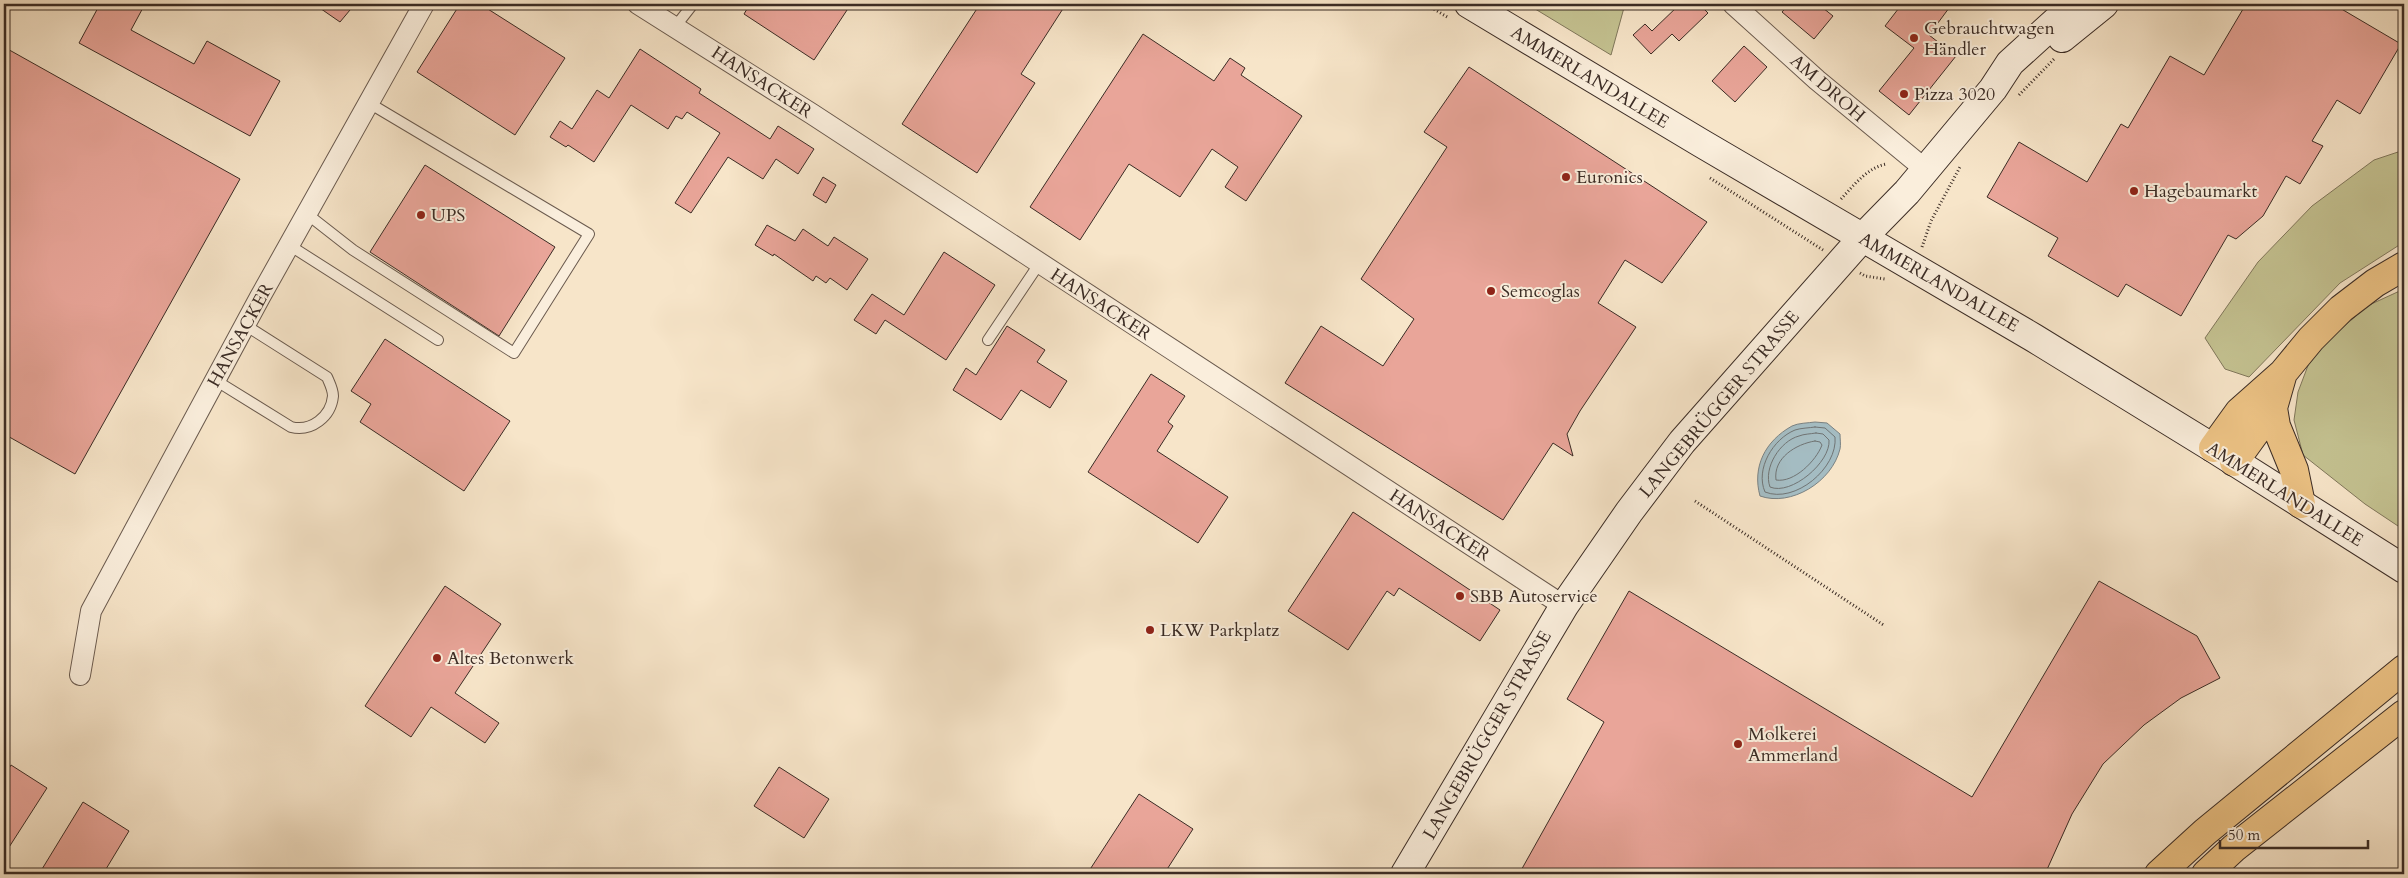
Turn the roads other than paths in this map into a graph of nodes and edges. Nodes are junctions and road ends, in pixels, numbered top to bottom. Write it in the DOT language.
graph roads {
  1 [pos="424,4"];
  2 [pos="638,4"];
  3 [pos="693,4"];
  4 [pos="1469,4"];
  5 [pos="1733,4"];
  6 [pos="2093,5"];
  7 [pos="675,27"];
  8 [pos="368,103"];
  9 [pos="1918,164"];
  10 [pos="307,214"];
  11 [pos="1863,237"];
  12 [pos="289,245"];
  13 [pos="1039,264"];
  14 [pos="2404,266"];
  15 [pos="245,325"];
  16 [pos="438,340"];
  17 [pos="988,340"];
  18 [pos="2283,373"];
  19 [pos="215,380"];
  20 [pos="2273,408"];
  21 [pos="2223,455"];
  22 [pos="2301,504"];
  23 [pos="2404,570"];
  24 [pos="1564,606"];
  25 [pos="2404,669"];
  26 [pos="80,675"];
  27 [pos="2404,714"];
  28 [pos="1406,874"];
  29 [pos="2158,874"];
  30 [pos="2206,874"];
  1 -- 8 [label="street, HANSACKER"];
  2 -- 7 [label="street, HANSACKER"];
  3 -- 7 [label="lane"];
  4 -- 11 [label="street, AMMERLANDALLEE"];
  5 -- 9 [label="street, AM DROH"];
  6 -- 9 [label="street, LANGEBRÜGGER STRASSE"];
  7 -- 13 [label="street, HANSACKER"];
  8 -- 10 [label="street, HANSACKER"];
  8 -- 10 [label="lane"];
  9 -- 11 [label="street, LANGEBRÜGGER STRASSE"];
  10 -- 12 [label="street, HANSACKER"];
  11 -- 21 [label="street, AMMERLANDALLEE"];
  11 -- 24 [label="street, LANGEBRÜGGER STRASSE"];
  12 -- 15 [label="street, HANSACKER"];
  12 -- 16 [label="lane"];
  13 -- 17 [label="lane"];
  13 -- 24 [label="street, HANSACKER"];
  14 -- 18 [label="highway"];
  15 -- 19 [label="street, HANSACKER"];
  15 -- 19 [label="lane"];
  18 -- 20 [label="highway"];
  18 -- 21 [label="highway"];
  19 -- 26 [label="street, HANSACKER"];
  20 -- 21 [label="highway"];
  20 -- 22 [label="highway"];
  21 -- 22 [label="street, AMMERLANDALLEE"];
  22 -- 23 [label="street, AMMERLANDALLEE"];
  24 -- 28 [label="street, LANGEBRÜGGER STRASSE"];
  25 -- 29 [label="highway"];
  27 -- 30 [label="highway"];
}
